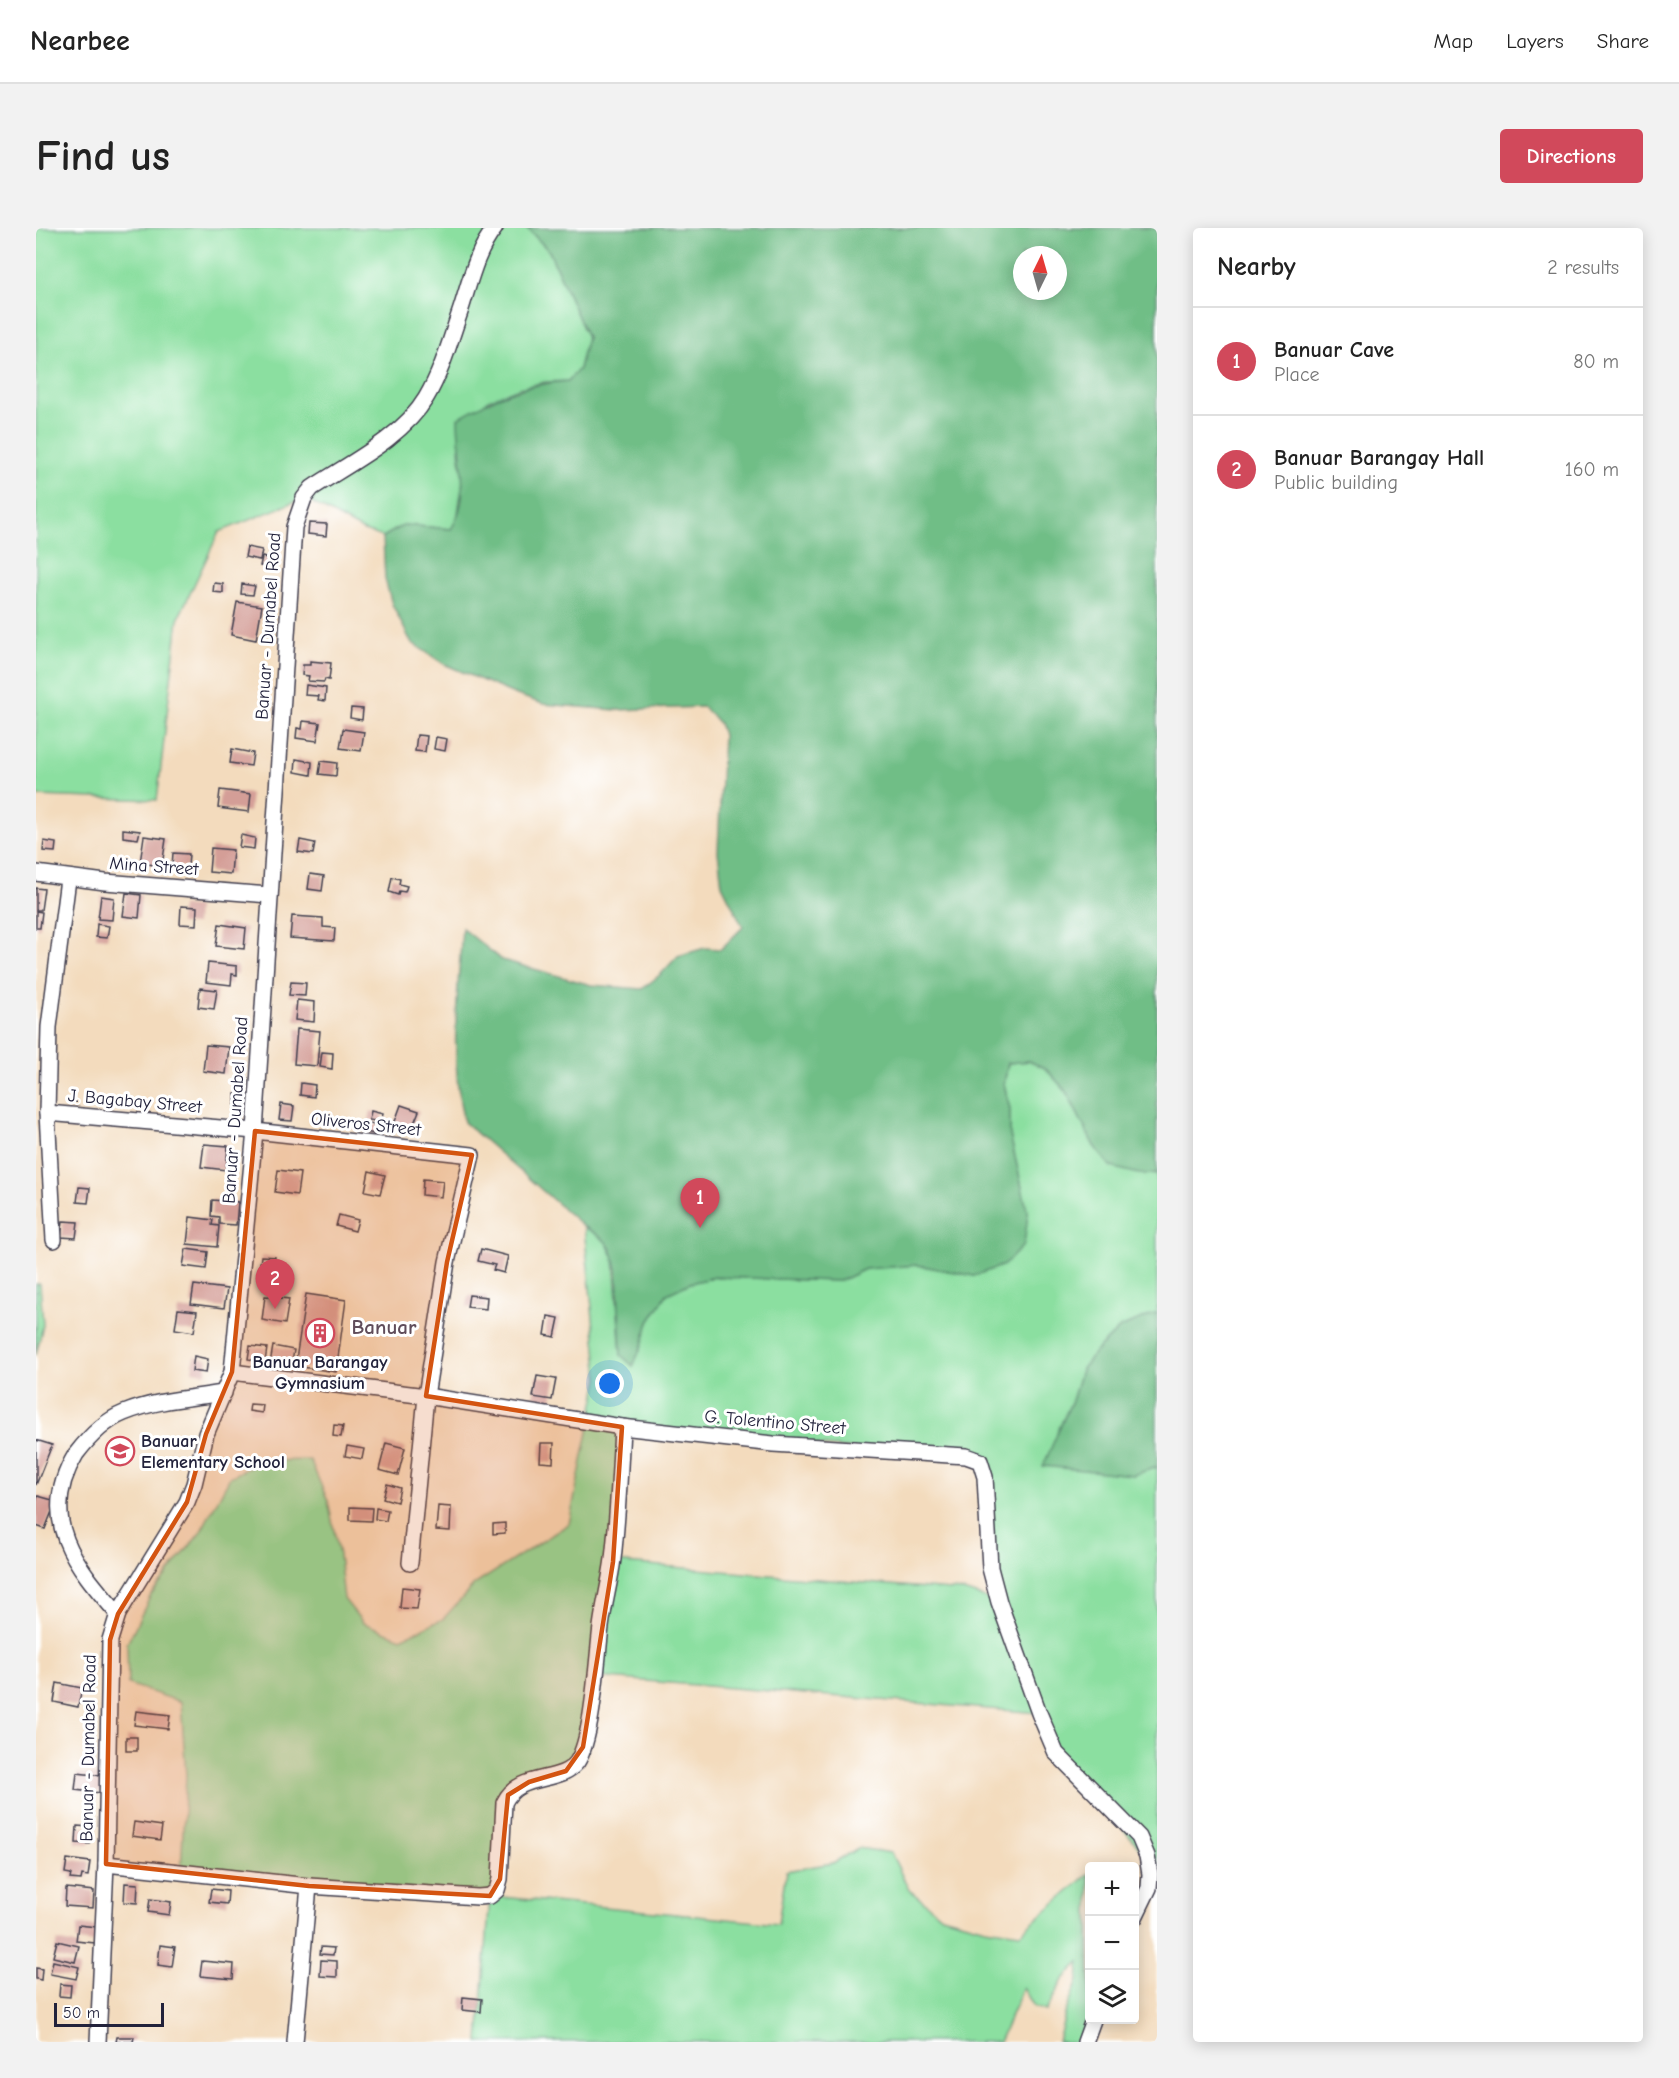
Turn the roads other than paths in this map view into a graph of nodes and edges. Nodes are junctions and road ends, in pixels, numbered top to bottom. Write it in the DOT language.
graph roads {
  1 [pos="495,228"];
  2 [pos="36,873"];
  3 [pos="68,879"];
  4 [pos="269,895"];
  5 [pos="47,1113"];
  6 [pos="255,1131"];
  7 [pos="54,1240"];
  8 [pos="232,1372"];
  9 [pos="224,1393"];
  10 [pos="426,1396"];
  11 [pos="622,1427"];
  12 [pos="410,1563"];
  13 [pos="118,1614"];
  14 [pos="106,1864"];
  15 [pos="309,1886"];
  16 [pos="1135,1916"];
  17 [pos="1090,2024"];
  18 [pos="98,2042"];
  19 [pos="295,2042"];
  20 [pos="1085,2042"];
  1 -- 4 [label="street, Banuar - Dumabel Road"];
  2 -- 3 [label="street, Mina Street"];
  3 -- 4 [label="street, Mina Street"];
  3 -- 5 [label="street"];
  4 -- 6 [label="street, Banuar - Dumabel Road"];
  5 -- 6 [label="street, J. Bagabay Street"];
  5 -- 7 [label="street"];
  6 -- 8 [label="street, Banuar - Dumabel Road"];
  6 -- 10 [label="street, Oliveros Street"];
  8 -- 9 [label="street, Banuar - Dumabel Road"];
  8 -- 10 [label="street, G. Tolentino Street"];
  9 -- 13 [label="street, Banuar - Dumabel Road"];
  9 -- 13 [label="street"];
  10 -- 11 [label="street, G. Tolentino Street"];
  10 -- 12 [label="street"];
  11 -- 15 [label="street"];
  11 -- 16 [label="street, G. Tolentino Street"];
  13 -- 14 [label="street, Banuar - Dumabel Road"];
  14 -- 15 [label="street"];
  14 -- 18 [label="street, Banuar - Dumabel Road"];
  15 -- 19 [label="street"];
  17 -- 20 [label="street"];
}
